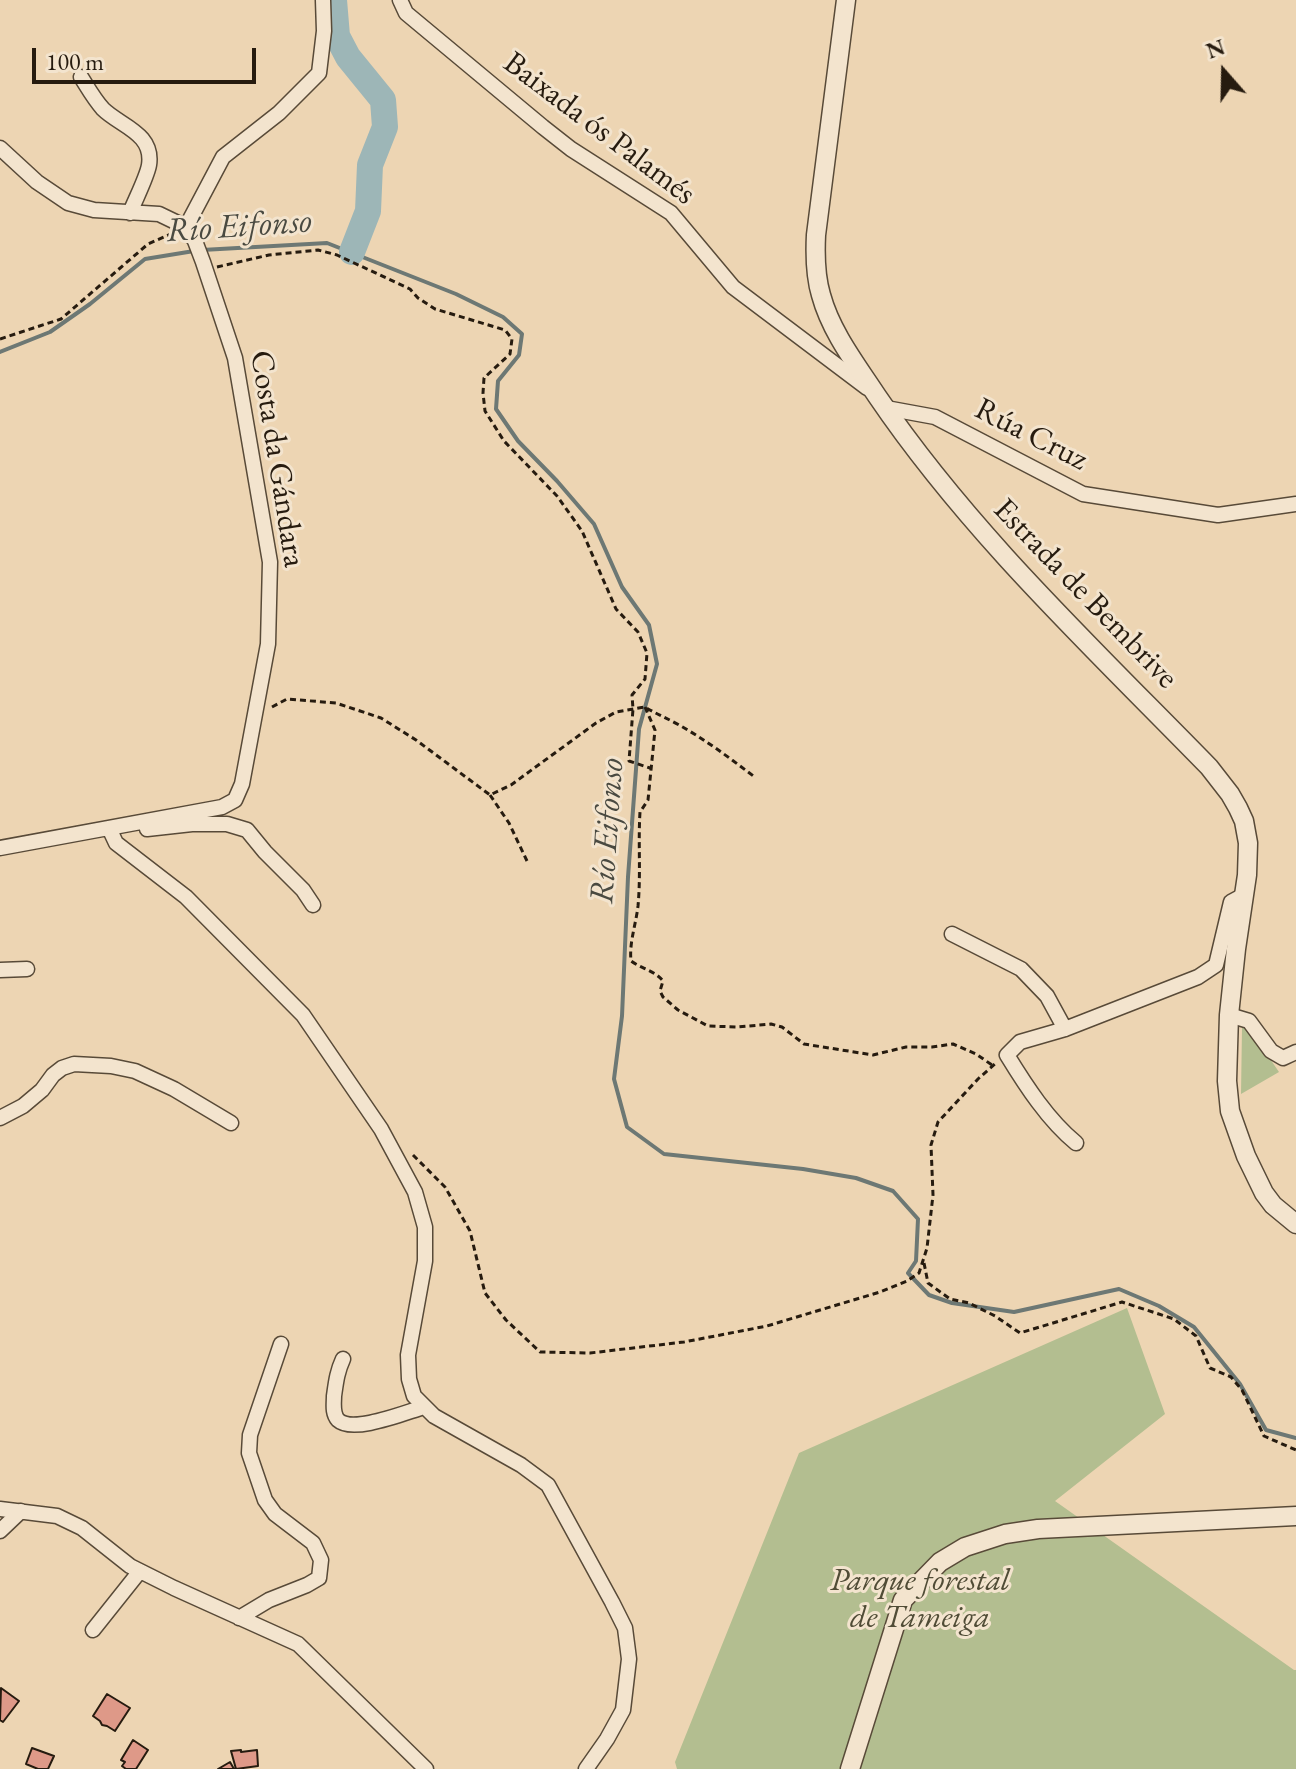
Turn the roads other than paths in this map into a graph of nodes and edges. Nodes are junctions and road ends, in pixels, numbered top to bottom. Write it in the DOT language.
graph roads {
  1 [pos="323,0"];
  2 [pos="400,0"];
  3 [pos="846,0"];
  4 [pos="81,77"];
  5 [pos="0,148"];
  6 [pos="130,213"];
  7 [pos="186,227"];
  8 [pos="881,401"];
  9 [pos="1296,504"];
  10 [pos="136,823"];
  11 [pos="109,828"];
  12 [pos="0,848"];
  13 [pos="1244,895"];
  14 [pos="313,905"];
  15 [pos="952,934"];
  16 [pos="27,969"];
  17 [pos="0,970"];
  18 [pos="1229,1015"];
  19 [pos="1065,1029"];
  20 [pos="1296,1052"];
  21 [pos="0,1118"];
  22 [pos="231,1123"];
  23 [pos="1076,1143"];
  24 [pos="1296,1224"];
  25 [pos="281,1344"];
  26 [pos="343,1359"];
  27 [pos="424,1407"];
  28 [pos="0,1509"];
  29 [pos="21,1511"];
  30 [pos="1296,1516"];
  31 [pos="0,1531"];
  32 [pos="140,1571"];
  33 [pos="239,1618"];
  34 [pos="93,1630"];
  35 [pos="426,1769"];
  36 [pos="586,1769"];
  37 [pos="850,1769"];
  1 -- 7 [label="street"];
  2 -- 8 [label="street, Baixada ós Palamés"];
  3 -- 8 [label="street, Estrada de Bembrive"];
  4 -- 6 [label="street"];
  5 -- 6 [label="street"];
  6 -- 7 [label="street"];
  7 -- 10 [label="street, Costa da Gándara"];
  8 -- 9 [label="street, Rúa Cruz"];
  8 -- 13 [label="street, Estrada de Bembrive"];
  10 -- 11 [label="street, Costa da Gándara"];
  10 -- 14 [label="street"];
  11 -- 12 [label="street, Costa da Gándara"];
  11 -- 27 [label="street"];
  13 -- 18 [label="street, Estrada de Bembrive"];
  13 -- 19 [label="street"];
  15 -- 19 [label="street"];
  16 -- 17 [label="street"];
  18 -- 20 [label="street"];
  18 -- 24 [label="street, Estrada de Bembrive"];
  19 -- 23 [label="street"];
  21 -- 22 [label="street"];
  25 -- 33 [label="street"];
  26 -- 27 [label="street"];
  27 -- 36 [label="street"];
  28 -- 29 [label="street"];
  29 -- 31 [label="street"];
  29 -- 32 [label="street"];
  30 -- 37 [label="street"];
  32 -- 33 [label="street"];
  32 -- 34 [label="street"];
  33 -- 35 [label="street"];
}
